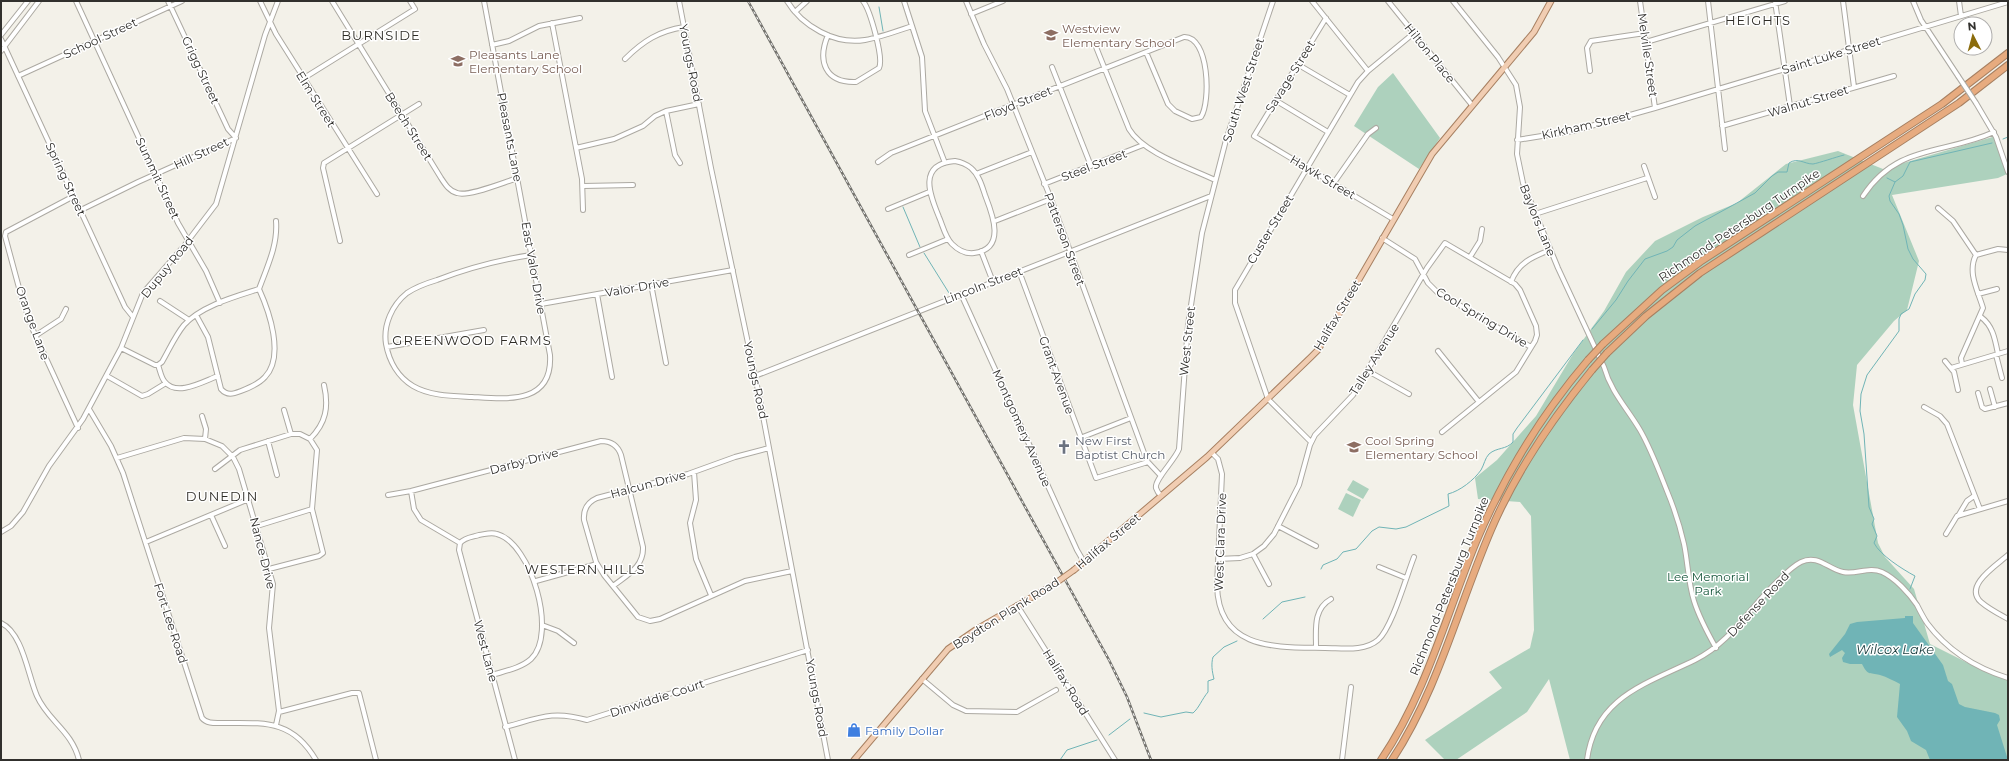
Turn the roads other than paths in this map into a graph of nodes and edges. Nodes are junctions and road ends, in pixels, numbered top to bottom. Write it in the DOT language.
graph roads {
  1 [pos="28,1"];
  2 [pos="39,1"];
  3 [pos="76,1"];
  4 [pos="168,1"];
  5 [pos="182,1"];
  6 [pos="260,1"];
  7 [pos="278,1"];
  8 [pos="332,1"];
  9 [pos="410,1"];
  10 [pos="484,1"];
  11 [pos="679,1"];
  12 [pos="787,1"];
  13 [pos="807,1"];
  14 [pos="863,1"];
  15 [pos="904,1"];
  16 [pos="966,1"];
  17 [pos="1003,1"];
  18 [pos="1273,1"];
  19 [pos="1312,1"];
  20 [pos="1388,1"];
  21 [pos="1453,1"];
  22 [pos="1640,1"];
  23 [pos="1708,1"];
  24 [pos="1785,1"];
  25 [pos="1843,1"];
  26 [pos="1913,1"];
  27 [pos="1959,1"];
  28 [pos="1549,2"];
  29 [pos="1775,2"];
  30 [pos="2008,2"];
  31 [pos="171,6"];
  32 [pos="795,12"];
  33 [pos="971,14"];
  34 [pos="1961,16"];
  35 [pos="580,18"];
  36 [pos="1326,18"];
  37 [pos="1953,18"];
  38 [pos="270,20"];
  39 [pos="552,23"];
  40 [pos="1709,24"];
  41 [pos="912,26"];
  42 [pos="684,27"];
  43 [pos="1925,27"];
  44 [pos="1414,33"];
  45 [pos="1645,33"];
  46 [pos="828,35"];
  47 [pos="1,36"];
  48 [pos="876,38"];
  49 [pos="1,39"];
  50 [pos="94,41"];
  51 [pos="1646,42"];
  52 [pos="359,44"];
  53 [pos="492,45"];
  54 [pos="4,46"];
  55 [pos="1096,47"];
  56 [pos="1849,50"];
  57 [pos="1,51"];
  58 [pos="1146,52"];
  59 [pos="2008,53"];
  60 [pos="625,59"];
  61 [pos="1298,64"];
  62 [pos="2008,65"];
  63 [pos="1052,67"];
  64 [pos="1505,67"];
  65 [pos="1104,68"];
  66 [pos="1785,69"];
  67 [pos="1368,71"];
  68 [pos="1590,71"];
  69 [pos="18,76"];
  70 [pos="1894,76"];
  71 [pos="304,78"];
  72 [pos="1060,86"];
  73 [pos="1854,87"];
  74 [pos="1718,89"];
  75 [pos="1350,95"];
  76 [pos="1276,100"];
  77 [pos="419,104"];
  78 [pos="699,104"];
  79 [pos="1013,105"];
  80 [pos="1472,105"];
  81 [pos="1790,106"];
  82 [pos="1655,108"];
  83 [pos="666,111"];
  84 [pos="402,114"];
  85 [pos="1722,126"];
  86 [pos="1376,128"];
  87 [pos="1328,132"];
  88 [pos="1994,132"];
  89 [pos="1254,135"];
  90 [pos="934,136"];
  91 [pos="236,138"];
  92 [pos="1517,140"];
  93 [pos="1143,145"];
  94 [pos="347,148"];
  95 [pos="576,148"];
  96 [pos="1725,149"];
  97 [pos="1032,152"];
  98 [pos="878,162"];
  99 [pos="680,163"];
  100 [pos="945,163"];
  101 [pos="1092,166"];
  102 [pos="1644,166"];
  103 [pos="1307,168"];
  104 [pos="2008,172"];
  105 [pos="156,174"];
  106 [pos="976,174"];
  107 [pos="518,178"];
  108 [pos="1647,178"];
  109 [pos="1215,180"];
  110 [pos="1044,184"];
  111 [pos="1333,184"];
  112 [pos="633,185"];
  113 [pos="583,186"];
  114 [pos="929,192"];
  115 [pos="377,194"];
  116 [pos="74,196"];
  117 [pos="1211,196"];
  118 [pos="1863,196"];
  119 [pos="1655,197"];
  120 [pos="1051,199"];
  121 [pos="522,203"];
  122 [pos="1938,208"];
  123 [pos="888,209"];
  124 [pos="80,210"];
  125 [pos="583,210"];
  126 [pos="1535,214"];
  127 [pos="1393,219"];
  128 [pos="276,221"];
  129 [pos="995,221"];
  130 [pos="1482,229"];
  131 [pos="1382,238"];
  132 [pos="948,239"];
  133 [pos="188,240"];
  134 [pos="340,241"];
  135 [pos="1550,250"];
  136 [pos="2008,250"];
  137 [pos="981,251"];
  138 [pos="1070,251"];
  139 [pos="531,255"];
  140 [pos="1976,255"];
  141 [pos="909,256"];
  142 [pos="1470,257"];
  143 [pos="733,270"];
  144 [pos="1018,271"];
  145 [pos="1424,275"];
  146 [pos="993,282"];
  147 [pos="1511,282"];
  148 [pos="651,284"];
  149 [pos="258,288"];
  150 [pos="1997,289"];
  151 [pos="597,294"];
  152 [pos="961,294"];
  153 [pos="1978,294"];
  154 [pos="160,301"];
  155 [pos="220,303"];
  156 [pos="540,304"];
  157 [pos="66,309"];
  158 [pos="196,315"];
  159 [pos="133,317"];
  160 [pos="1981,317"];
  161 [pos="189,320"];
  162 [pos="484,330"];
  163 [pos="35,336"];
  164 [pos="387,347"];
  165 [pos="1532,347"];
  166 [pos="121,348"];
  167 [pos="1438,351"];
  168 [pos="2008,351"];
  169 [pos="1997,354"];
  170 [pos="1945,361"];
  171 [pos="666,363"];
  172 [pos="1962,364"];
  173 [pos="158,365"];
  174 [pos="1951,368"];
  175 [pos="1368,371"];
  176 [pos="106,376"];
  177 [pos="218,376"];
  178 [pos="755,376"];
  179 [pos="612,377"];
  180 [pos="2002,378"];
  181 [pos="166,383"];
  182 [pos="324,385"];
  183 [pos="1990,389"];
  184 [pos="1958,390"];
  185 [pos="1978,393"];
  186 [pos="1409,394"];
  187 [pos="1268,399"];
  188 [pos="1479,402"];
  189 [pos="2008,403"];
  190 [pos="1924,407"];
  191 [pos="1995,407"];
  192 [pos="89,409"];
  193 [pos="284,410"];
  194 [pos="202,416"];
  195 [pos="1131,418"];
  196 [pos="78,428"];
  197 [pos="1442,432"];
  198 [pos="290,434"];
  199 [pos="205,438"];
  200 [pos="1080,438"];
  201 [pos="310,439"];
  202 [pos="268,441"];
  203 [pos="1311,442"];
  204 [pos="769,448"];
  205 [pos="1212,453"];
  206 [pos="231,456"];
  207 [pos="117,458"];
  208 [pos="1148,462"];
  209 [pos="215,469"];
  210 [pos="694,472"];
  211 [pos="277,475"];
  212 [pos="1161,476"];
  213 [pos="630,489"];
  214 [pos="411,491"];
  215 [pos="388,495"];
  216 [pos="1161,496"];
  217 [pos="1974,496"];
  218 [pos="249,499"];
  219 [pos="2008,501"];
  220 [pos="312,509"];
  221 [pos="1980,509"];
  222 [pos="210,515"];
  223 [pos="1958,516"];
  224 [pos="257,526"];
  225 [pos="1278,526"];
  226 [pos="1,532"];
  227 [pos="1946,534"];
  228 [pos="146,542"];
  229 [pos="460,543"];
  230 [pos="225,546"];
  231 [pos="1316,546"];
  232 [pos="1253,554"];
  233 [pos="2008,555"];
  234 [pos="1414,557"];
  235 [pos="1218,559"];
  236 [pos="1084,562"];
  237 [pos="597,564"];
  238 [pos="1380,568"];
  239 [pos="269,569"];
  240 [pos="792,571"];
  241 [pos="1064,577"];
  242 [pos="1406,578"];
  243 [pos="536,581"];
  244 [pos="1269,584"];
  245 [pos="612,586"];
  246 [pos="711,595"];
  247 [pos="1331,599"];
  248 [pos="1016,605"];
  249 [pos="2008,619"];
  250 [pos="1,623"];
  251 [pos="542,625"];
  252 [pos="574,643"];
  253 [pos="1316,648"];
  254 [pos="1716,648"];
  255 [pos="808,650"];
  256 [pos="492,675"];
  257 [pos="2008,678"];
  258 [pos="922,679"];
  259 [pos="1351,687"];
  260 [pos="1056,690"];
  261 [pos="279,712"];
  262 [pos="276,725"];
  263 [pos="505,727"];
  264 [pos="79,760"];
  265 [pos="316,760"];
  266 [pos="376,760"];
  267 [pos="514,760"];
  268 [pos="828,760"];
  269 [pos="854,760"];
  270 [pos="1116,760"];
  271 [pos="1342,760"];
  272 [pos="1380,760"];
  273 [pos="1392,760"];
  274 [pos="1587,760"];
  1 -- 47 [label="street"];
  2 -- 54 [label="street"];
  3 -- 50 [label="street, Summit Street"];
  4 -- 31 [label="street, Grigg Street"];
  5 -- 31 [label="street, School Street"];
  6 -- 38 [label="street, Elm Street"];
  7 -- 38 [label="street, Dupuy Road"];
  8 -- 52 [label="street, Beech Street"];
  9 -- 52 [label="street"];
  10 -- 53 [label="street, Pleasants Lane"];
  11 -- 42 [label="street, Youngs Road"];
  12 -- 32 [label="street"];
  13 -- 32 [label="street"];
  14 -- 48 [label="street"];
  15 -- 41 [label="street"];
  16 -- 33 [label="street, Patterson Street"];
  17 -- 33 [label="street"];
  18 -- 109 [label="street, South West Street"];
  19 -- 36 [label="street"];
  20 -- 44 [label="street, Hilton Place"];
  21 -- 64 [label="street, Baylors Lane"];
  22 -- 45 [label="street, Melville Street"];
  23 -- 40 [label="street"];
  24 -- 29 [label="street"];
  25 -- 56 [label="street"];
  26 -- 43 [label="street"];
  27 -- 34 [label="street"];
  28 -- 64 [label="main road, Halifax Street"];
  29 -- 40 [label="street"];
  29 -- 66 [label="street"];
  30 -- 34 [label="street, Saint Luke Street"];
  31 -- 50 [label="street, School Street"];
  31 -- 91 [label="street, Grigg Street"];
  32 -- 46 [label="street"];
  33 -- 79 [label="street, Patterson Street"];
  35 -- 39 [label="street"];
  36 -- 61 [label="street, Savage Street"];
  36 -- 67 [label="street"];
  37 -- 43 [label="street, Saint Luke Street"];
  38 -- 71 [label="street, Elm Street"];
  38 -- 91 [label="street, Dupuy Road"];
  39 -- 53 [label="street"];
  39 -- 95 [label="street"];
  40 -- 51 [label="street"];
  40 -- 74 [label="street"];
  41 -- 48 [label="street"];
  41 -- 90 [label="street"];
  42 -- 60 [label="street"];
  42 -- 78 [label="street, Youngs Road"];
  43 -- 56 [label="street, Saint Luke Street"];
  43 -- 88 [label="street, bridge"];
  44 -- 67 [label="street, Custer Street"];
  44 -- 80 [label="street, Hilton Place"];
  45 -- 51 [label="street, Melville Street"];
  45 -- 68 [label="street"];
  46 -- 48 [label="street"];
  46 -- 48 [label="street"];
  49 -- 54 [label="street, Spring Street"];
  50 -- 69 [label="street, School Street"];
  50 -- 105 [label="street, Summit Street"];
  51 -- 82 [label="street, Melville Street"];
  52 -- 71 [label="street"];
  52 -- 84 [label="street, Beech Street"];
  53 -- 107 [label="street, Pleasants Lane"];
  54 -- 57 [label="street"];
  54 -- 69 [label="street, Spring Street"];
  55 -- 65 [label="street"];
  56 -- 66 [label="street, Saint Luke Street"];
  56 -- 73 [label="street"];
  58 -- 58 [label="street, Floyd Street"];
  58 -- 65 [label="street, Floyd Street"];
  59 -- 272 [label="highway, Richmond-Petersburg Turnpike, bridge"];
  61 -- 75 [label="street"];
  61 -- 76 [label="street, Savage Street"];
  62 -- 273 [label="highway, Richmond-Petersburg Turnpike, bridge"];
  63 -- 72 [label="street"];
  64 -- 80 [label="main road, Halifax Street"];
  64 -- 92 [label="street, Baylors Lane"];
  65 -- 72 [label="street, Floyd Street"];
  65 -- 93 [label="street"];
  66 -- 74 [label="street, Saint Luke Street"];
  66 -- 81 [label="street"];
  67 -- 75 [label="street, Custer Street"];
  69 -- 116 [label="street, Spring Street"];
  70 -- 73 [label="street, Walnut Street"];
  71 -- 94 [label="street, Elm Street"];
  72 -- 79 [label="street, Floyd Street"];
  72 -- 101 [label="street"];
  73 -- 81 [label="street, Walnut Street"];
  74 -- 82 [label="street, Saint Luke Street"];
  74 -- 85 [label="street"];
  75 -- 87 [label="street, Custer Street"];
  76 -- 87 [label="street"];
  76 -- 89 [label="street, Savage Street"];
  77 -- 84 [label="street"];
  78 -- 83 [label="street"];
  78 -- 143 [label="street, Youngs Road"];
  79 -- 90 [label="street, Floyd Street"];
  79 -- 97 [label="street, Patterson Street"];
  80 -- 127 [label="main road, Halifax Street"];
  81 -- 85 [label="street, Walnut Street"];
  82 -- 92 [label="street, Kirkham Street"];
  83 -- 95 [label="street"];
  83 -- 99 [label="street"];
  84 -- 94 [label="street"];
  84 -- 107 [label="street, Beech Street"];
  85 -- 96 [label="street"];
  86 -- 111 [label="street"];
  87 -- 103 [label="street, Custer Street"];
  88 -- 104 [label="street"];
  88 -- 118 [label="street"];
  89 -- 103 [label="street, Hawk Street"];
  90 -- 98 [label="street, Floyd Street"];
  90 -- 100 [label="street"];
  91 -- 105 [label="street, Hill Street"];
  91 -- 133 [label="street, Dupuy Road"];
  92 -- 126 [label="street, Baylors Lane"];
  93 -- 101 [label="street, Steel Street"];
  93 -- 109 [label="street"];
  94 -- 115 [label="street, Elm Street"];
  94 -- 134 [label="street"];
  95 -- 113 [label="street"];
  97 -- 106 [label="street"];
  97 -- 110 [label="street, Patterson Street"];
  100 -- 106 [label="street"];
  100 -- 114 [label="street"];
  101 -- 110 [label="street, Steel Street"];
  102 -- 108 [label="street"];
  103 -- 111 [label="street, Hawk Street"];
  103 -- 187 [label="street, Custer Street"];
  105 -- 124 [label="street, Hill Street"];
  105 -- 133 [label="street, Summit Street"];
  106 -- 129 [label="street"];
  107 -- 121 [label="street, Pleasants Lane"];
  108 -- 119 [label="street"];
  108 -- 126 [label="street"];
  109 -- 117 [label="street, West Street"];
  110 -- 120 [label="street, Patterson Street"];
  111 -- 127 [label="street, Hawk Street"];
  112 -- 113 [label="street"];
  113 -- 125 [label="street"];
  114 -- 123 [label="street"];
  114 -- 132 [label="street"];
  116 -- 124 [label="street, Spring Street"];
  116 -- 163 [label="street, Orange Lane"];
  117 -- 138 [label="street, Lincoln Street"];
  117 -- 212 [label="street, West Street"];
  120 -- 129 [label="street"];
  120 -- 138 [label="street, Patterson Street"];
  121 -- 139 [label="street, East Valor Drive"];
  122 -- 140 [label="street"];
  124 -- 159 [label="street, Spring Street"];
  126 -- 135 [label="street, Baylors Lane"];
  127 -- 131 [label="main road, Halifax Street"];
  128 -- 149 [label="street"];
  129 -- 137 [label="street"];
  130 -- 142 [label="street"];
  131 -- 145 [label="street, Cool Spring Drive"];
  131 -- 187 [label="main road, Halifax Street"];
  132 -- 137 [label="street"];
  132 -- 141 [label="street"];
  133 -- 155 [label="street, Summit Street"];
  133 -- 159 [label="street, Dupuy Road"];
  135 -- 147 [label="street"];
  135 -- 254 [label="street, Baylors Lane"];
  136 -- 140 [label="street"];
  137 -- 146 [label="street"];
  138 -- 144 [label="street, Lincoln Street"];
  138 -- 195 [label="street, Patterson Street"];
  139 -- 156 [label="street, East Valor Drive"];
  139 -- 164 [label="street"];
  140 -- 153 [label="street"];
  142 -- 145 [label="street, Talley Avenue"];
  142 -- 147 [label="street"];
  143 -- 148 [label="street, Valor Drive"];
  143 -- 178 [label="street, Youngs Road"];
  144 -- 146 [label="street, Lincoln Street"];
  144 -- 200 [label="street, Grant Avenue"];
  145 -- 165 [label="street, Cool Spring Drive"];
  145 -- 175 [label="street, Talley Avenue"];
  146 -- 152 [label="street, Lincoln Street"];
  147 -- 165 [label="street"];
  148 -- 151 [label="street, Valor Drive"];
  148 -- 171 [label="street"];
  149 -- 155 [label="street"];
  149 -- 177 [label="street"];
  150 -- 153 [label="street"];
  151 -- 156 [label="street, Valor Drive"];
  151 -- 179 [label="street"];
  152 -- 178 [label="street, Lincoln Street"];
  152 -- 236 [label="street, Montgomery Avenue"];
  153 -- 160 [label="street"];
  154 -- 161 [label="street"];
  155 -- 158 [label="street"];
  156 -- 164 [label="street, East Valor Drive"];
  157 -- 163 [label="street"];
  158 -- 161 [label="street"];
  158 -- 177 [label="street"];
  159 -- 166 [label="street, Dupuy Road"];
  160 -- 169 [label="street"];
  160 -- 172 [label="street"];
  161 -- 173 [label="street"];
  162 -- 164 [label="street"];
  163 -- 196 [label="street, Orange Lane"];
  165 -- 188 [label="street"];
  166 -- 173 [label="street"];
  166 -- 176 [label="street, Dupuy Road"];
  167 -- 188 [label="street"];
  168 -- 169 [label="street"];
  169 -- 172 [label="street"];
  169 -- 180 [label="street"];
  170 -- 174 [label="street"];
  172 -- 174 [label="street"];
  173 -- 181 [label="street"];
  174 -- 184 [label="street"];
  175 -- 186 [label="street"];
  175 -- 203 [label="street, Talley Avenue"];
  176 -- 181 [label="street"];
  176 -- 192 [label="street, Dupuy Road"];
  177 -- 181 [label="street"];
  178 -- 204 [label="street, Youngs Road"];
  182 -- 201 [label="street"];
  183 -- 191 [label="street"];
  185 -- 191 [label="street"];
  187 -- 203 [label="street, Custer Street"];
  187 -- 205 [label="main road, Halifax Street"];
  188 -- 197 [label="street"];
  189 -- 191 [label="street"];
  190 -- 217 [label="street"];
  192 -- 196 [label="street, Dupuy Road"];
  192 -- 207 [label="street, Fort Lee Road"];
  193 -- 198 [label="street"];
  194 -- 199 [label="street"];
  195 -- 200 [label="street"];
  195 -- 208 [label="street, Patterson Street"];
  196 -- 226 [label="street, Dupuy Road"];
  198 -- 201 [label="street"];
  198 -- 202 [label="street"];
  199 -- 206 [label="street, Nance Drive"];
  199 -- 207 [label="street"];
  200 -- 208 [label="street, Grant Avenue"];
  201 -- 220 [label="street"];
  202 -- 206 [label="street"];
  202 -- 211 [label="street"];
  203 -- 225 [label="street, Talley Avenue"];
  204 -- 210 [label="street, Halcun Drive"];
  204 -- 240 [label="street, Youngs Road"];
  205 -- 216 [label="main road, Halifax Street"];
  205 -- 235 [label="street, West Clara Drive"];
  206 -- 209 [label="street"];
  206 -- 218 [label="street, Nance Drive"];
  207 -- 228 [label="street, Fort Lee Road"];
  208 -- 212 [label="street, Patterson Street"];
  210 -- 213 [label="street, Halcun Drive"];
  210 -- 246 [label="street"];
  212 -- 216 [label="street"];
  213 -- 214 [label="street, Darby Drive"];
  213 -- 237 [label="street, Halcun Drive"];
  213 -- 245 [label="street, Darby Drive"];
  214 -- 215 [label="street, Darby Drive"];
  214 -- 229 [label="street"];
  216 -- 236 [label="main road, Halifax Street"];
  217 -- 221 [label="street"];
  217 -- 223 [label="street"];
  218 -- 222 [label="street"];
  218 -- 224 [label="street, Nance Drive"];
  219 -- 221 [label="street"];
  220 -- 224 [label="street"];
  220 -- 239 [label="street"];
  221 -- 223 [label="street"];
  222 -- 228 [label="street"];
  222 -- 230 [label="street"];
  223 -- 227 [label="street"];
  224 -- 239 [label="street, Nance Drive"];
  225 -- 231 [label="street"];
  225 -- 232 [label="street, Talley Avenue"];
  228 -- 262 [label="street, Fort Lee Road"];
  229 -- 243 [label="street"];
  229 -- 256 [label="street, West Lane"];
  232 -- 235 [label="street"];
  232 -- 244 [label="street"];
  233 -- 249 [label="street"];
  234 -- 242 [label="street, West Clara Drive"];
  235 -- 253 [label="street, West Clara Drive"];
  236 -- 241 [label="main road, Halifax Street, bridge"];
  237 -- 243 [label="street"];
  237 -- 245 [label="street, Halcun Drive"];
  238 -- 242 [label="street"];
  239 -- 261 [label="street, Nance Drive"];
  240 -- 246 [label="street, Halcun Drive"];
  240 -- 255 [label="street, Youngs Road"];
  241 -- 248 [label="main road, Boydton Plank Road, bridge"];
  242 -- 253 [label="street, West Clara Drive"];
  243 -- 251 [label="street"];
  245 -- 246 [label="street, Halcun Drive"];
  247 -- 253 [label="street"];
  248 -- 258 [label="main road, Boydton Plank Road"];
  248 -- 270 [label="street, Halifax Road"];
  250 -- 264 [label="street"];
  251 -- 252 [label="street"];
  251 -- 256 [label="street"];
  254 -- 257 [label="street, Defense Road"];
  254 -- 274 [label="street, Defense Road"];
  255 -- 263 [label="street, Dinwiddie Court"];
  255 -- 268 [label="street, Youngs Road"];
  256 -- 263 [label="street, West Lane"];
  258 -- 260 [label="street"];
  258 -- 269 [label="main road, Boydton Plank Road"];
  259 -- 271 [label="street"];
  261 -- 262 [label="street, Nance Drive"];
  261 -- 266 [label="street"];
  262 -- 265 [label="street, Fort Lee Road"];
  263 -- 267 [label="street, West Lane"];
}
